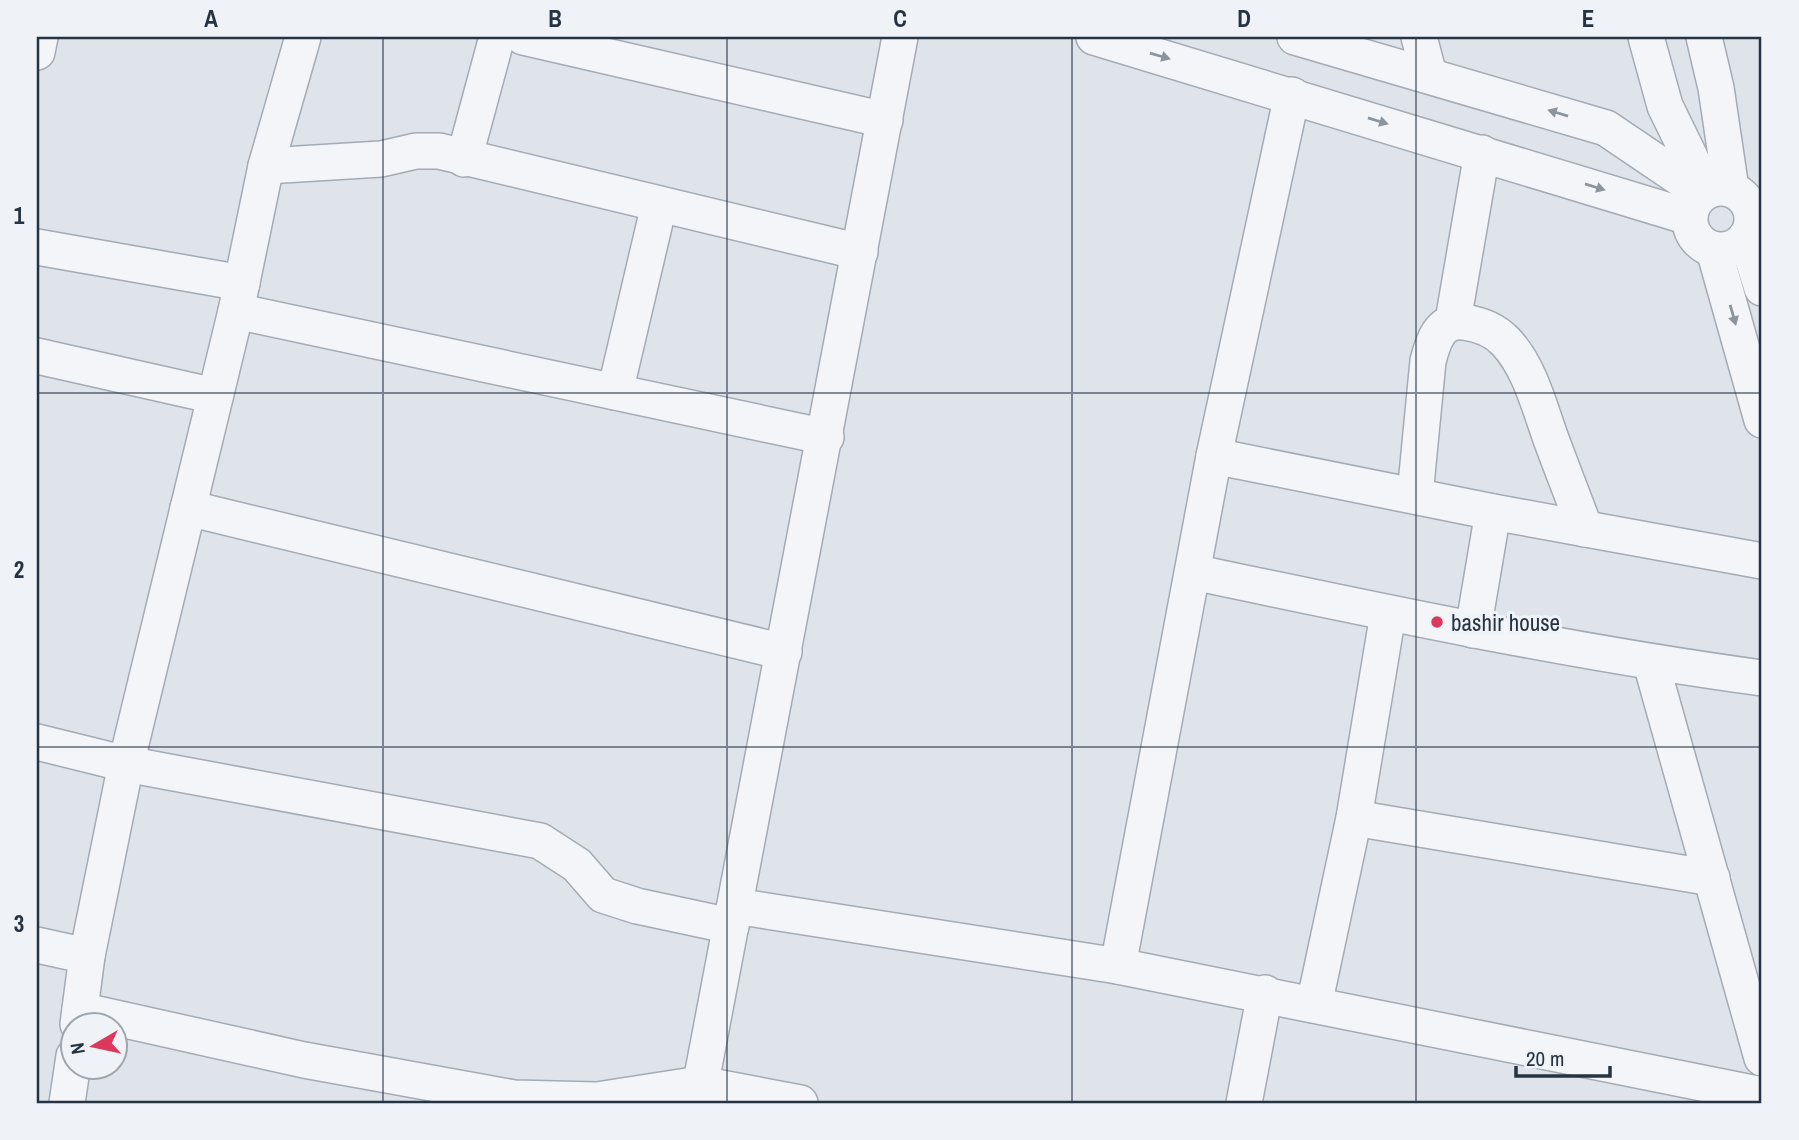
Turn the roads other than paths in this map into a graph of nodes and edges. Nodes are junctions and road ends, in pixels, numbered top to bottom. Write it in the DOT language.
graph roads {
  1 [pos="40,37"];
  2 [pos="496,37"];
  3 [pos="523,37"];
  4 [pos="900,37"];
  5 [pos="1094,37"];
  6 [pos="1295,37"];
  7 [pos="1419,37"];
  8 [pos="1646,37"];
  9 [pos="1704,37"];
  10 [pos="299,38"];
  11 [pos="37,52"];
  12 [pos="1429,75"];
  13 [pos="1292,95"];
  14 [pos="885,120"];
  15 [pos="1482,153"];
  16 [pos="464,159"];
  17 [pos="266,166"];
  18 [pos="1707,197"];
  19 [pos="659,205"];
  20 [pos="1743,236"];
  21 [pos="37,247"];
  22 [pos="860,252"];
  23 [pos="1762,288"];
  24 [pos="239,297"];
  25 [pos="1453,321"];
  26 [pos="37,356"];
  27 [pos="615,392"];
  28 [pos="215,396"];
  29 [pos="1762,420"];
  30 [pos="826,437"];
  31 [pos="1214,456"];
  32 [pos="1415,495"];
  33 [pos="188,508"];
  34 [pos="1493,512"];
  35 [pos="1585,529"];
  36 [pos="1762,561"];
  37 [pos="1193,572"];
  38 [pos="1388,614"];
  39 [pos="1473,630"];
  40 [pos="784,652"];
  41 [pos="1651,663"];
  42 [pos="1762,678"];
  43 [pos="37,742"];
  44 [pos="126,764"];
  45 [pos="1354,818"];
  46 [pos="1712,878"];
  47 [pos="733,916"];
  48 [pos="37,945"];
  49 [pos="87,956"];
  50 [pos="1118,965"];
  51 [pos="1265,993"];
  52 [pos="1314,1005"];
  53 [pos="80,1010"];
  54 [pos="130,1027"];
  55 [pos="1762,1058"];
  56 [pos="70,1080"];
  57 [pos="698,1094"];
  58 [pos="1762,1095"];
  59 [pos="67,1103"];
  60 [pos="800,1103"];
  61 [pos="1244,1103"];
  1 -- 11 [label="street"];
  2 -- 16 [label="street"];
  3 -- 14 [label="street"];
  4 -- 14 [label="street"];
  5 -- 13 [label="street, one-way"];
  6 -- 12 [label="street"];
  7 -- 12 [label="street"];
  8 -- 18 [label="street"];
  9 -- 18 [label="street"];
  10 -- 17 [label="street"];
  18 -- 12 [label="street, one-way"];
  13 -- 15 [label="street, one-way"];
  13 -- 31 [label="street"];
  14 -- 22 [label="street"];
  15 -- 18 [label="street, one-way"];
  15 -- 25 [label="street"];
  16 -- 17 [label="street"];
  16 -- 19 [label="street"];
  17 -- 24 [label="street"];
  18 -- 20 [label="street"];
  18 -- 20 [label="street"];
  19 -- 22 [label="street"];
  19 -- 27 [label="street"];
  20 -- 23 [label="street"];
  20 -- 29 [label="street, one-way"];
  21 -- 24 [label="street"];
  22 -- 30 [label="street"];
  24 -- 27 [label="street"];
  24 -- 28 [label="street"];
  25 -- 32 [label="street"];
  25 -- 35 [label="street"];
  26 -- 28 [label="street"];
  27 -- 30 [label="street"];
  28 -- 33 [label="street"];
  30 -- 40 [label="street"];
  31 -- 32 [label="street"];
  31 -- 37 [label="street"];
  32 -- 34 [label="street"];
  33 -- 40 [label="street"];
  33 -- 44 [label="street"];
  34 -- 35 [label="street"];
  34 -- 39 [label="street"];
  35 -- 36 [label="street"];
  37 -- 38 [label="street"];
  37 -- 50 [label="street"];
  38 -- 39 [label="street"];
  38 -- 45 [label="street"];
  39 -- 41 [label="street"];
  40 -- 47 [label="street"];
  41 -- 42 [label="street"];
  41 -- 46 [label="street"];
  43 -- 44 [label="street"];
  44 -- 47 [label="street"];
  44 -- 49 [label="street"];
  45 -- 46 [label="street"];
  45 -- 52 [label="street"];
  46 -- 55 [label="street"];
  47 -- 50 [label="street"];
  47 -- 57 [label="street"];
  48 -- 49 [label="street"];
  49 -- 53 [label="street"];
  50 -- 51 [label="street"];
  51 -- 52 [label="street"];
  51 -- 61 [label="street"];
  52 -- 58 [label="street"];
  54 -- 57 [label="street"];
  56 -- 59 [label="street"];
  57 -- 60 [label="street"];
}
